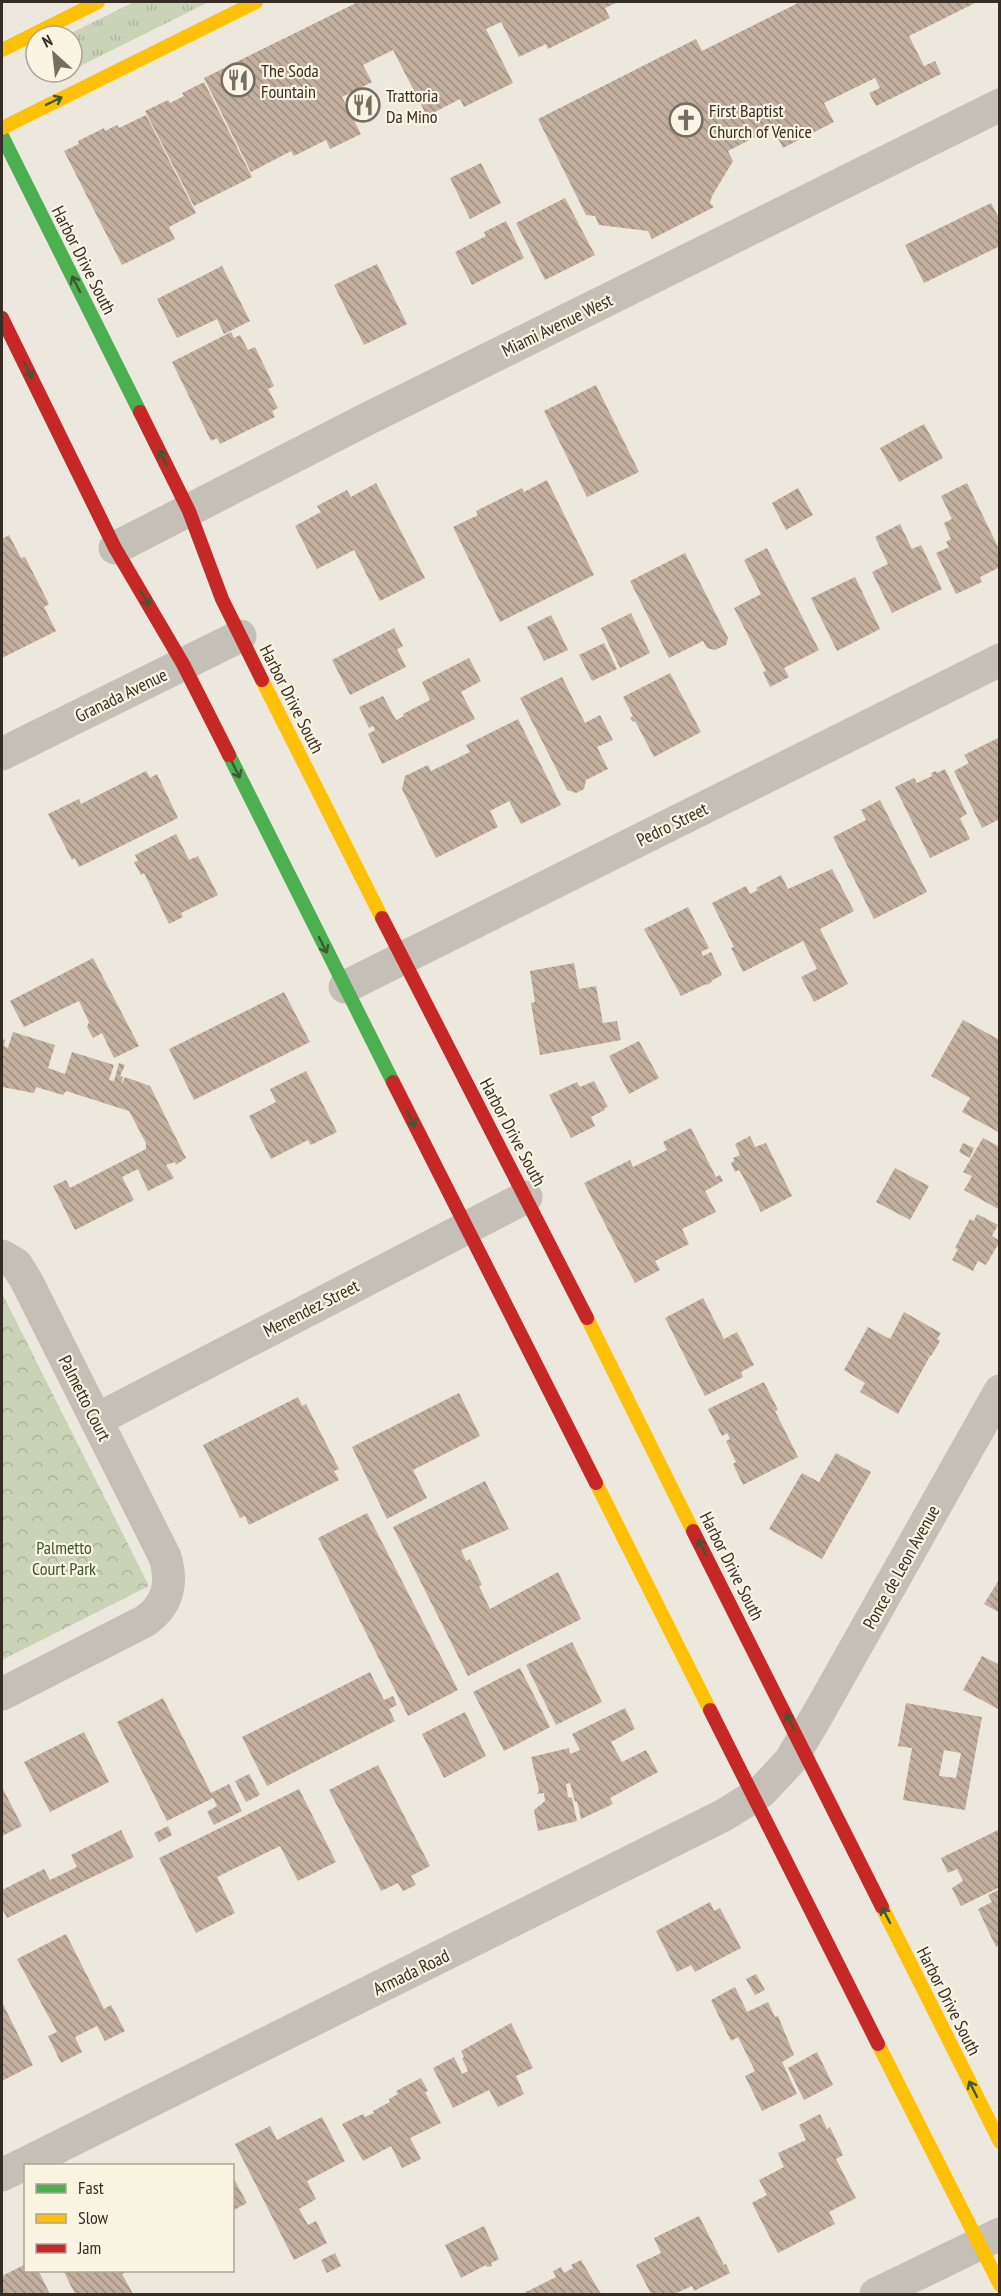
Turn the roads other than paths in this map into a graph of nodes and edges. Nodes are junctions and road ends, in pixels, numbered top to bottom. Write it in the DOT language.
graph roads {
  1 [pos="98,2"];
  2 [pos="256,2"];
  3 [pos="2,50"];
  4 [pos="999,105"];
  5 [pos="2,128"];
  6 [pos="2,136"];
  7 [pos="2,318"];
  8 [pos="189,511"];
  9 [pos="116,548"];
  10 [pos="240,636"];
  11 [pos="999,660"];
  12 [pos="183,664"];
  13 [pos="2,754"];
  14 [pos="402,958"];
  15 [pos="345,987"];
  16 [pos="526,1197"];
  17 [pos="466,1228"];
  18 [pos="2,1256"];
  19 [pos="999,1391"];
  20 [pos="96,1420"];
  21 [pos="2,1694"];
  22 [pos="801,1743"];
  23 [pos="753,1799"];
  24 [pos="999,2142"];
  25 [pos="24,2164"];
  26 [pos="24,2164"];
  27 [pos="2,2175"];
  28 [pos="989,2239"];
  29 [pos="999,2285"];
  30 [pos="876,2295"];
  1 -- 3 [label="street"];
  5 -- 2 [label="street, one-way"];
  4 -- 8 [label="street, Miami Avenue West"];
  8 -- 6 [label="street, Harbor Drive South, one-way"];
  7 -- 9 [label="street, one-way"];
  8 -- 9 [label="street, Miami Avenue West"];
  8 -- 10 [label="street, Harbor Drive South"];
  9 -- 12 [label="street, one-way"];
  10 -- 12 [label="street, Granada Avenue"];
  10 -- 14 [label="street, Harbor Drive South"];
  11 -- 14 [label="street, Pedro Street"];
  12 -- 13 [label="street, Granada Avenue"];
  12 -- 15 [label="street, one-way"];
  14 -- 15 [label="street, Pedro Street"];
  14 -- 16 [label="street, Harbor Drive South"];
  15 -- 17 [label="street, one-way"];
  16 -- 17 [label="street, Menendez Street"];
  22 -- 16 [label="street, Harbor Drive South, one-way"];
  17 -- 20 [label="street, Menendez Street"];
  17 -- 23 [label="street"];
  18 -- 20 [label="street, Palmetto Court"];
  19 -- 22 [label="street, Ponce de Leon Avenue"];
  20 -- 21 [label="street, Palmetto Court"];
  22 -- 23 [label="street, Armada Road"];
  24 -- 22 [label="street, Harbor Drive South, one-way"];
  23 -- 25 [label="street, Armada Road"];
  23 -- 28 [label="street"];
  26 -- 27 [label="street, Armada Road"];
  28 -- 29 [label="street"];
  28 -- 30 [label="street"];
}
